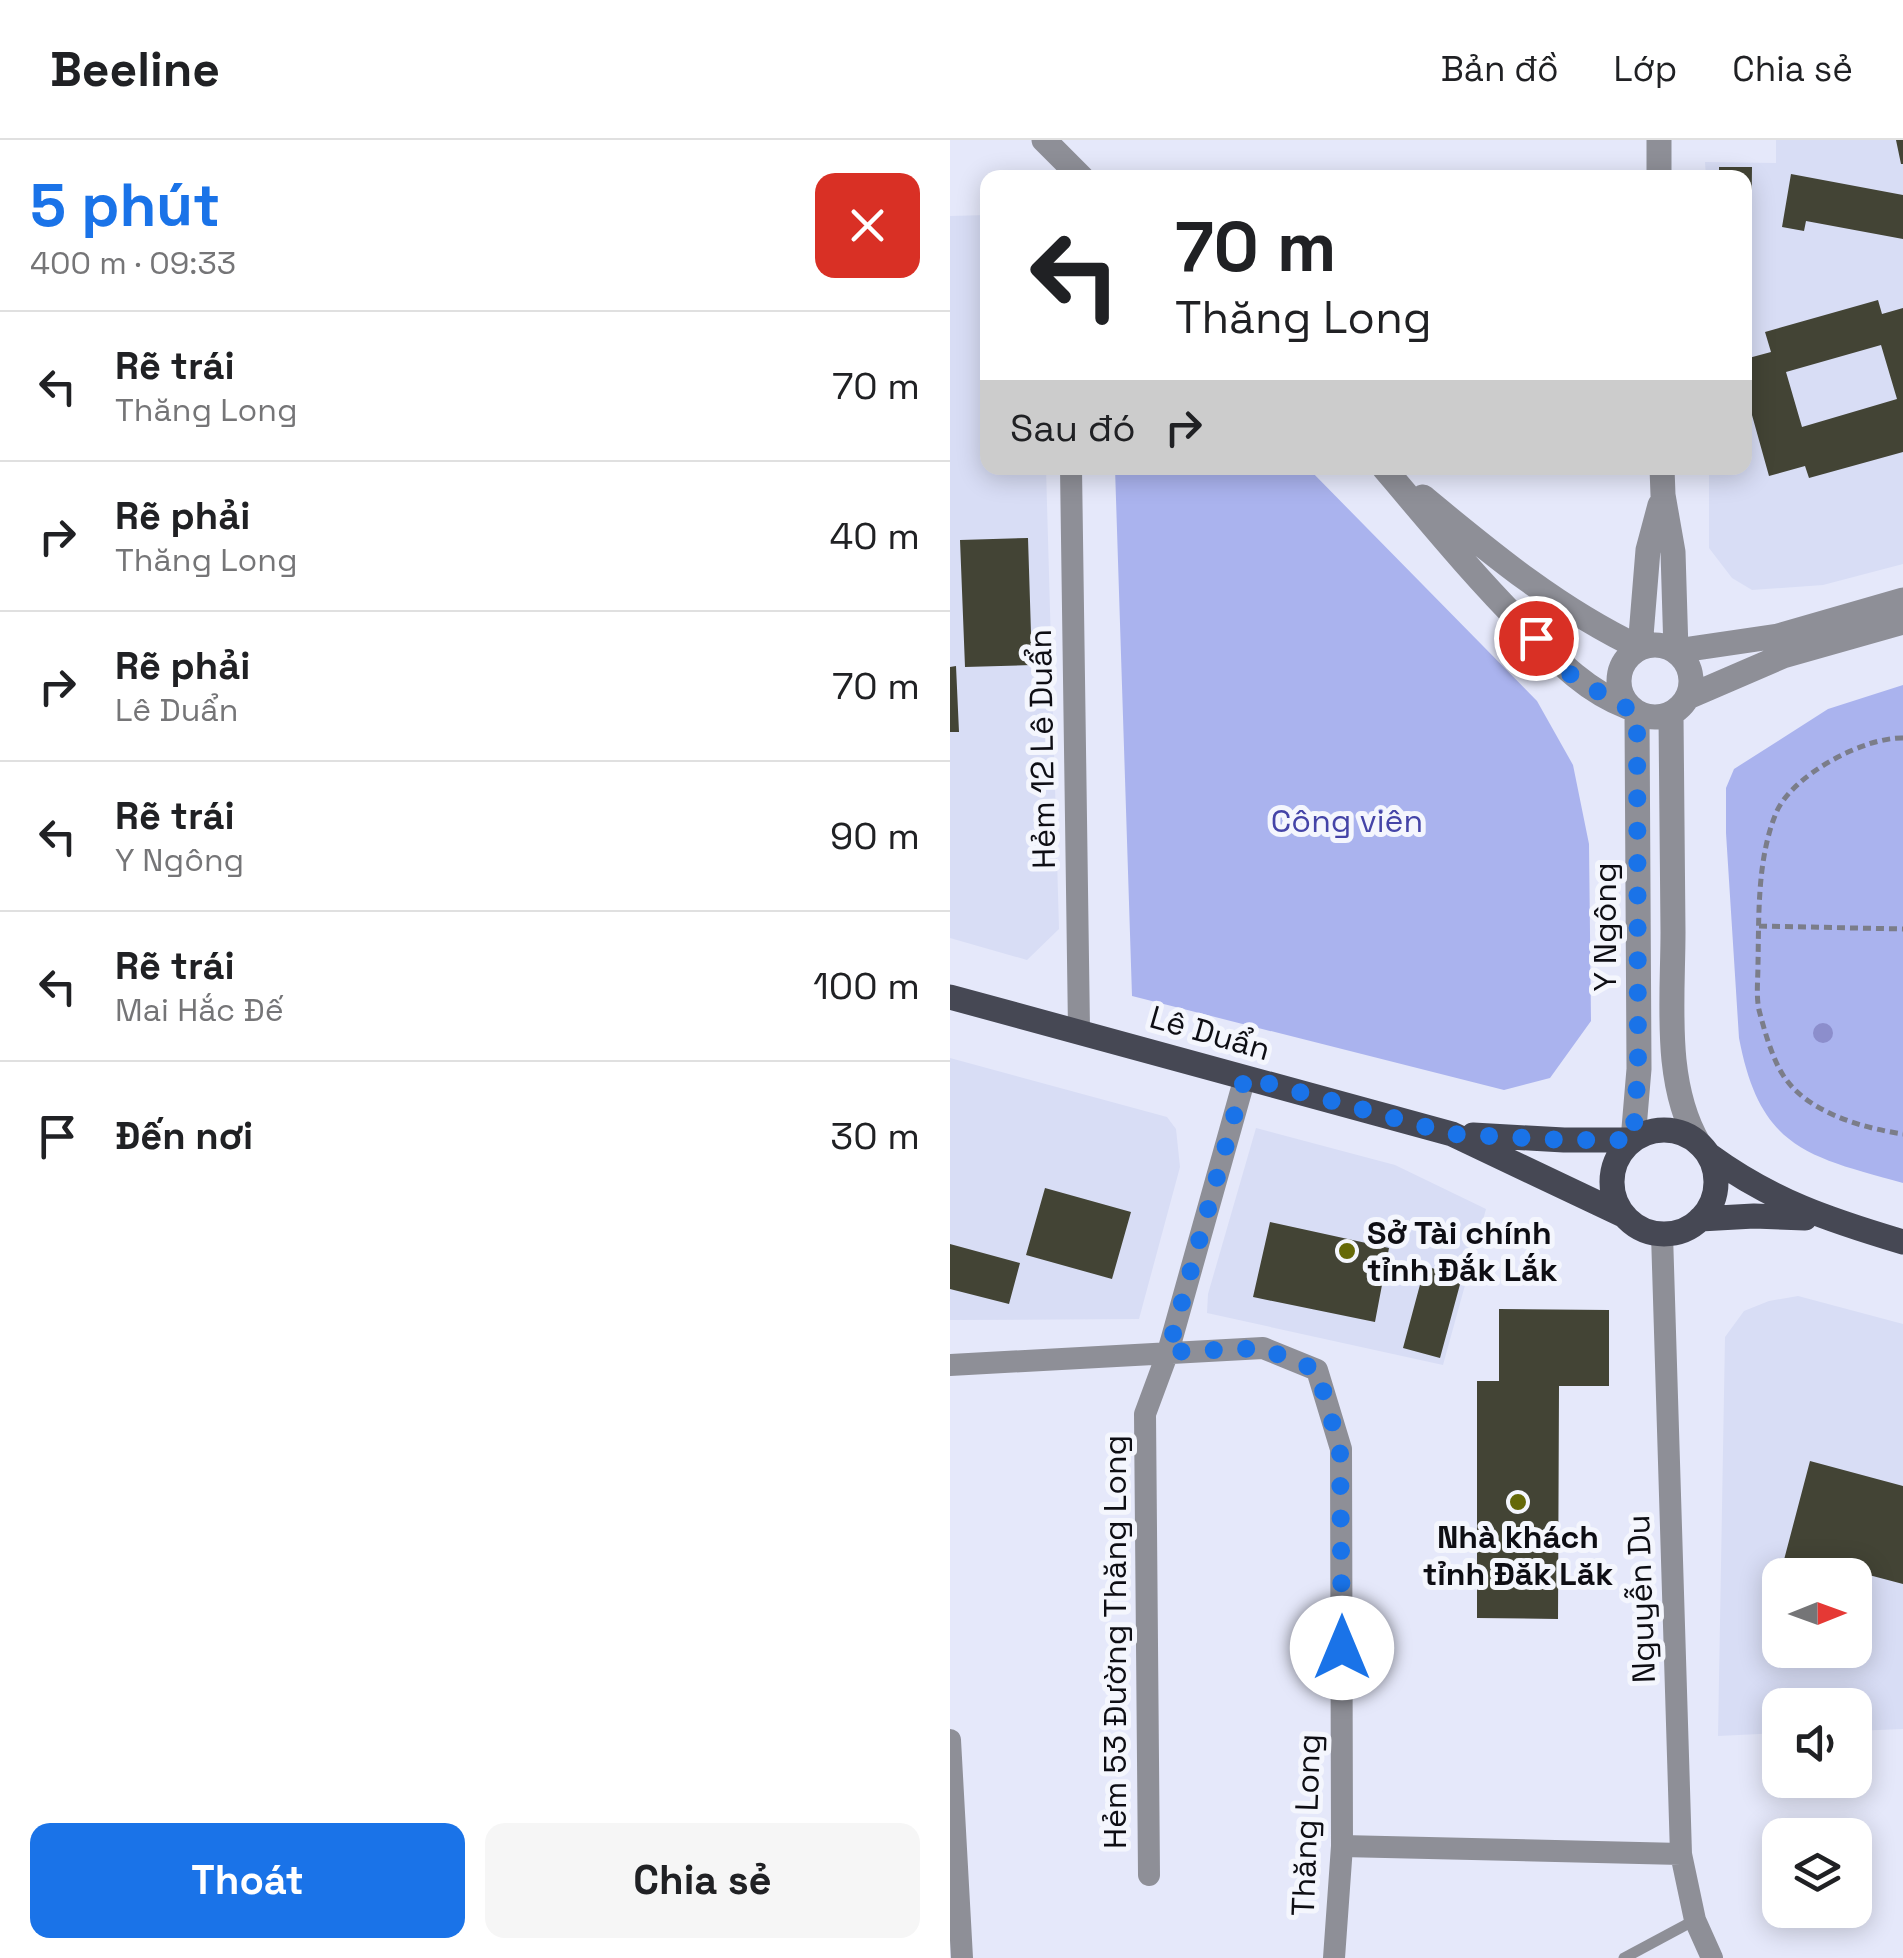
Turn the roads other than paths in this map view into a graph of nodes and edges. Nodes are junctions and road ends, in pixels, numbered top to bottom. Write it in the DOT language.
graph roads {
  1 [pos="1044,140"];
  2 [pos="1658,140"];
  3 [pos="1069,170"];
  4 [pos="1659,170"];
  5 [pos="1071,475"];
  6 [pos="1392,475"];
  7 [pos="1395,475"];
  8 [pos="1662,475"];
  9 [pos="1663,495"];
  10 [pos="1903,600"];
  11 [pos="1903,622"];
  12 [pos="1640,648"];
  13 [pos="1676,651"];
  14 [pos="1680,706"];
  15 [pos="1632,710"];
  16 [pos="1672,924"];
  17 [pos="1638,925"];
  18 [pos="950,997"];
  19 [pos="1079,1030"];
  20 [pos="1245,1077"];
  21 [pos="1452,1134"];
  22 [pos="1633,1140"];
  23 [pos="1704,1150"];
  24 [pos="1625,1216"];
  25 [pos="1700,1219"];
  26 [pos="1830,1221"];
  27 [pos="1662,1234"];
  28 [pos="1903,1242"];
  29 [pos="1168,1352"];
  30 [pos="950,1365"];
  31 [pos="950,1740"];
  32 [pos="1342,1846"];
  33 [pos="1681,1854"];
  34 [pos="1149,1875"];
  35 [pos="1694,1920"];
  36 [pos="962,1958"];
  37 [pos="1334,1958"];
  38 [pos="1624,1958"];
  39 [pos="1712,1958"];
  1 -- 3 [label="street"];
  2 -- 4 [label="street"];
  5 -- 19 [label="street, Hẻm 12 Lê Duẩn"];
  6 -- 15 [label="street"];
  7 -- 12 [label="street"];
  8 -- 9 [label="street"];
  9 -- 12 [label="street"];
  9 -- 13 [label="street"];
  10 -- 13 [label="street"];
  11 -- 14 [label="street"];
  12 -- 13 [label="street"];
  12 -- 15 [label="street"];
  13 -- 14 [label="street"];
  14 -- 15 [label="street"];
  14 -- 16 [label="street, Y Ngông"];
  15 -- 17 [label="street, Y Ngông"];
  16 -- 17 [label="street"];
  16 -- 23 [label="street, Y Ngông"];
  17 -- 22 [label="street, Y Ngông"];
  18 -- 19 [label="main road, Lê Duẩn"];
  19 -- 20 [label="main road, Lê Duẩn"];
  20 -- 21 [label="main road, Lê Duẩn"];
  20 -- 29 [label="street"];
  21 -- 22 [label="main road, Lê Duẩn"];
  21 -- 24 [label="main road, Lê Duẩn"];
  22 -- 23 [label="main road"];
  22 -- 24 [label="main road"];
  23 -- 25 [label="main road"];
  23 -- 26 [label="main road"];
  24 -- 27 [label="main road"];
  25 -- 26 [label="main road"];
  25 -- 27 [label="main road"];
  26 -- 28 [label="main road"];
  27 -- 33 [label="street, Nguyễn Du"];
  29 -- 30 [label="street, Thăng Long"];
  29 -- 32 [label="street, Thăng Long"];
  29 -- 34 [label="street, Hẻm 53 Đường Thăng Long"];
  31 -- 36 [label="street"];
  32 -- 33 [label="street"];
  32 -- 37 [label="street, Thăng Long"];
  33 -- 35 [label="street, Nguyễn Du"];
  35 -- 38 [label="lane"];
  35 -- 39 [label="street, Nguyễn Du"];
}
